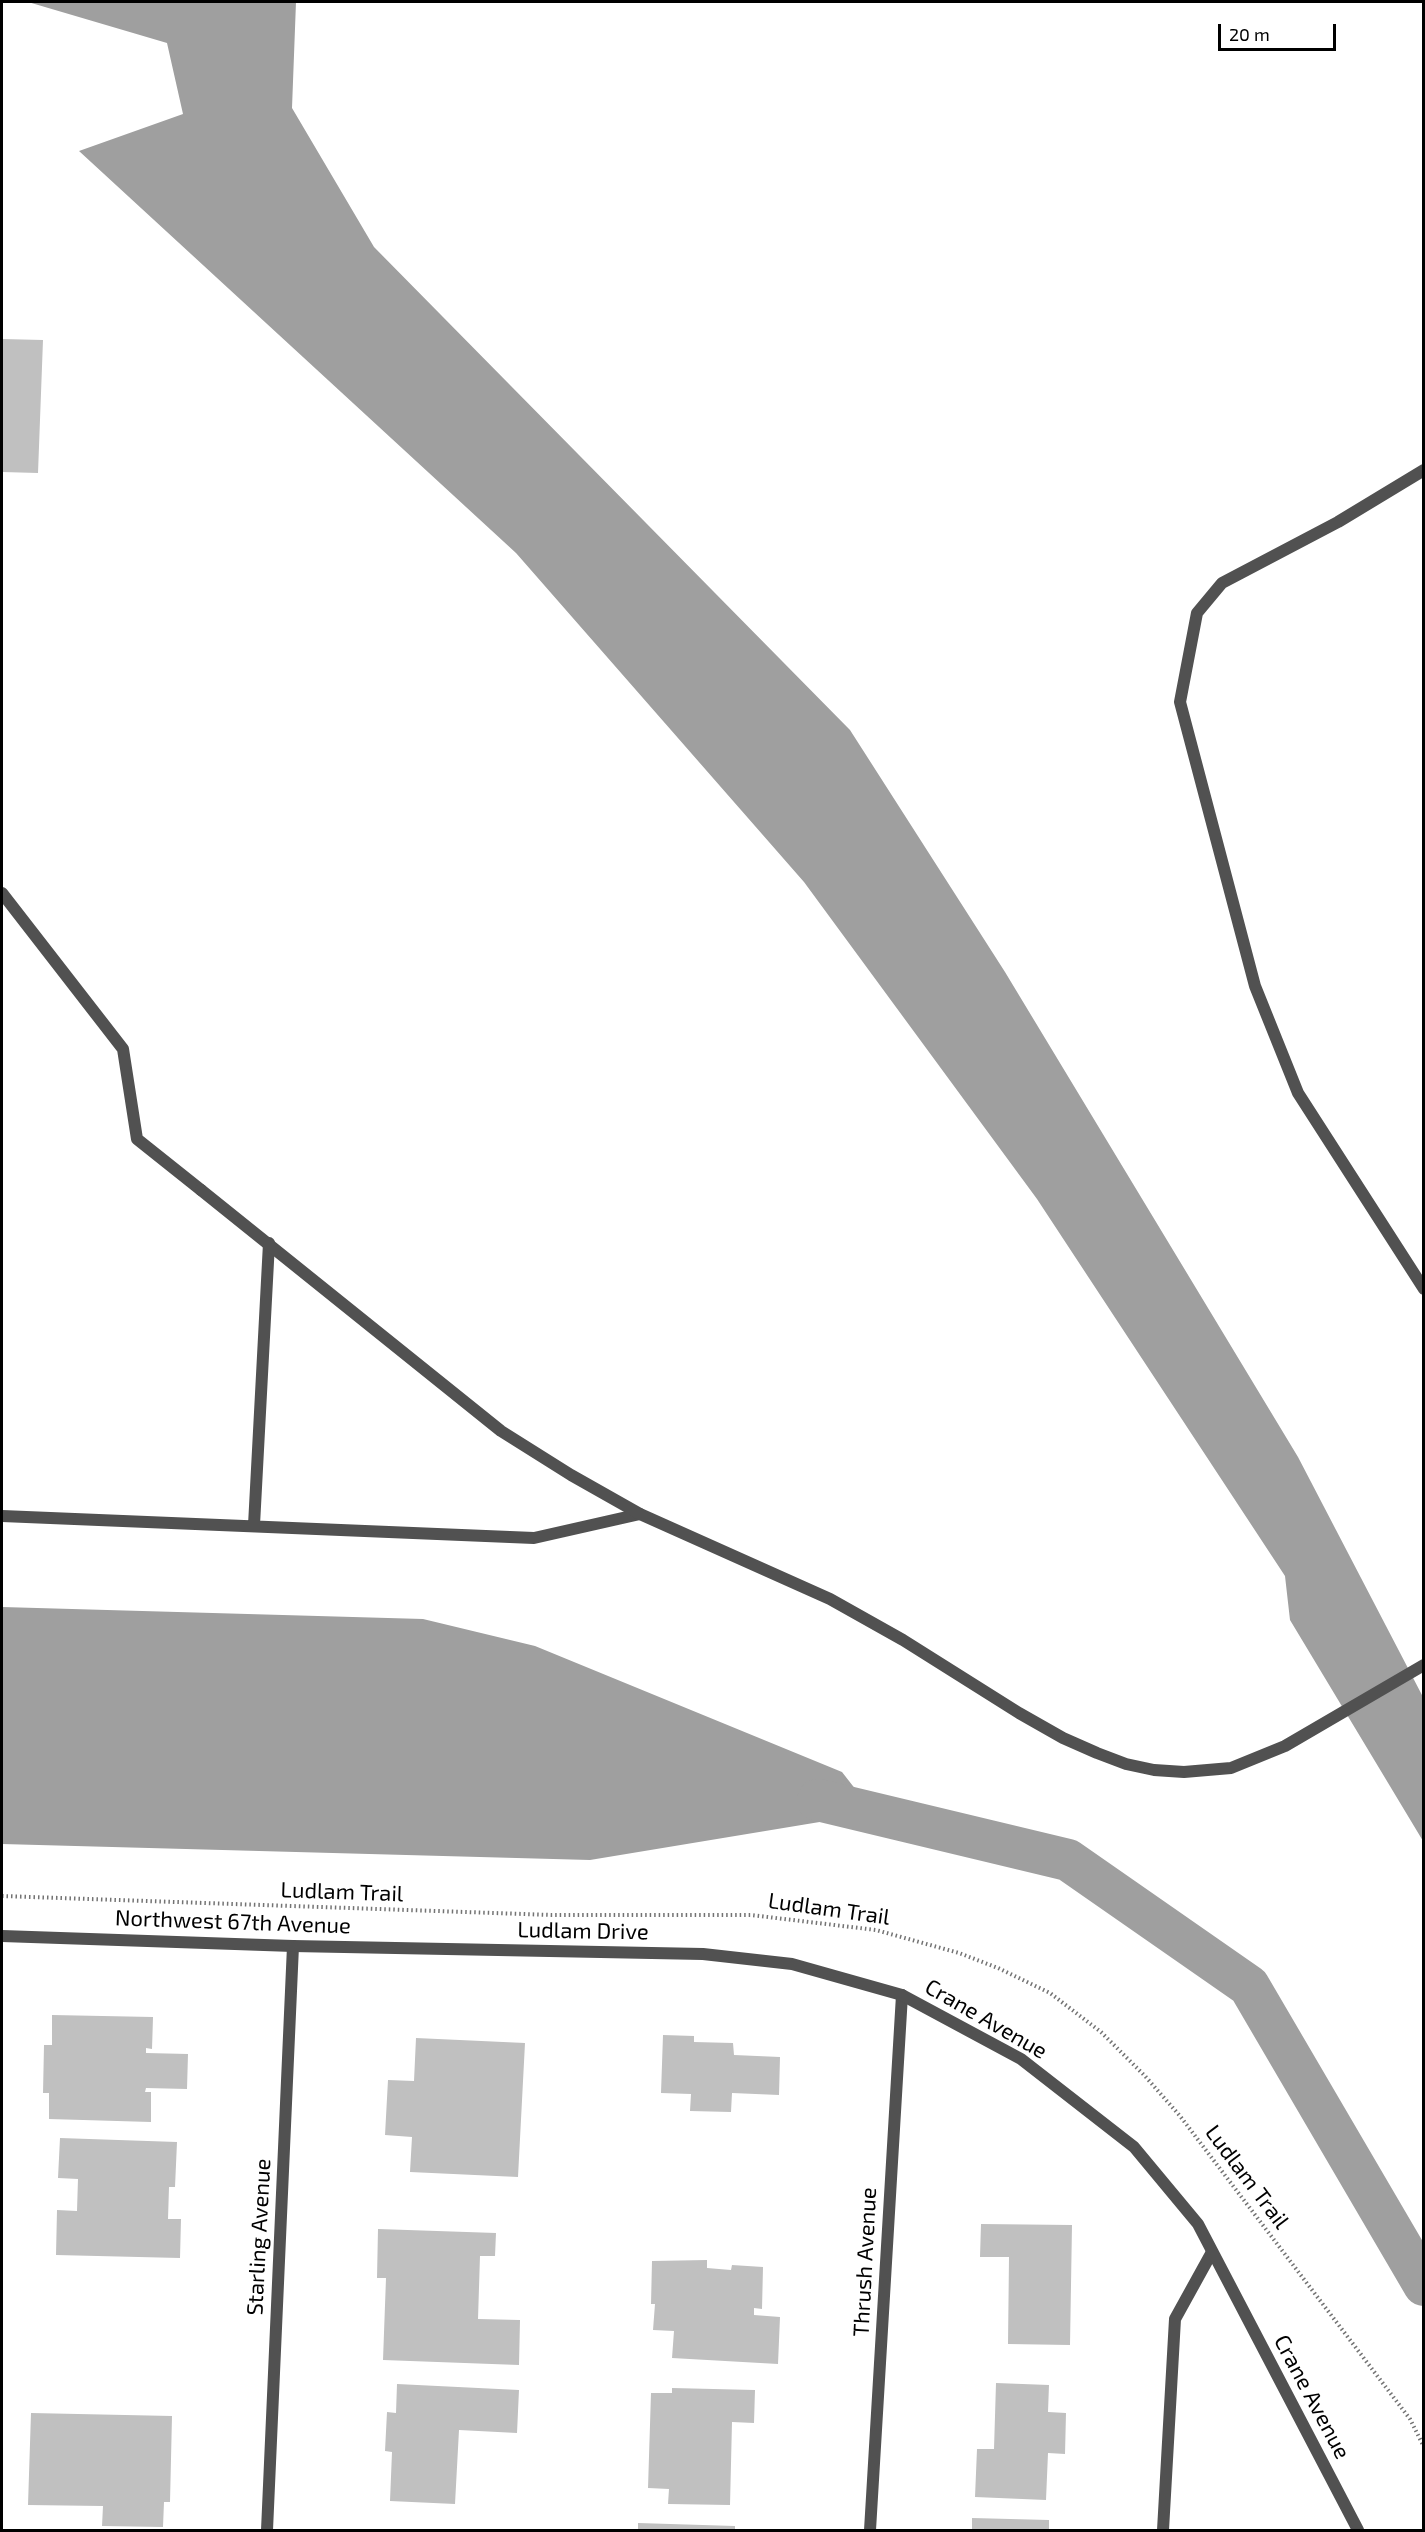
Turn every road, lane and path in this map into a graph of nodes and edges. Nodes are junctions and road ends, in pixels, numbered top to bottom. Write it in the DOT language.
graph roads {
  1 [pos="1424,470"];
  2 [pos="2,893"];
  3 [pos="269,1243"];
  4 [pos="1424,1289"];
  5 [pos="640,1514"];
  6 [pos="2,1516"];
  7 [pos="254,1525"];
  8 [pos="1424,1665"];
  9 [pos="2,1896"];
  10 [pos="2,1936"];
  11 [pos="293,1946"];
  12 [pos="463,1949"];
  13 [pos="703,1954"];
  14 [pos="902,1995"];
  15 [pos="1212,2252"];
  16 [pos="1424,2447"];
  17 [pos="267,2530"];
  18 [pos="870,2530"];
  19 [pos="1163,2530"];
  20 [pos="1358,2530"];
  1 -- 4 [label="street"];
  2 -- 3 [label="street"];
  3 -- 5 [label="street"];
  3 -- 7 [label="street"];
  5 -- 7 [label="street"];
  5 -- 8 [label="street"];
  6 -- 7 [label="street"];
  9 -- 16 [label="path, Ludlam Trail"];
  10 -- 11 [label="street, Northwest 67th Avenue"];
  11 -- 12 [label="street, Northwest 67th Avenue"];
  11 -- 17 [label="street, Starling Avenue"];
  12 -- 13 [label="street, Ludlam Drive"];
  13 -- 14 [label="street, Crane Avenue"];
  14 -- 15 [label="street, Crane Avenue"];
  14 -- 18 [label="street, Thrush Avenue"];
  15 -- 19 [label="street"];
  15 -- 20 [label="street, Crane Avenue"];
}
